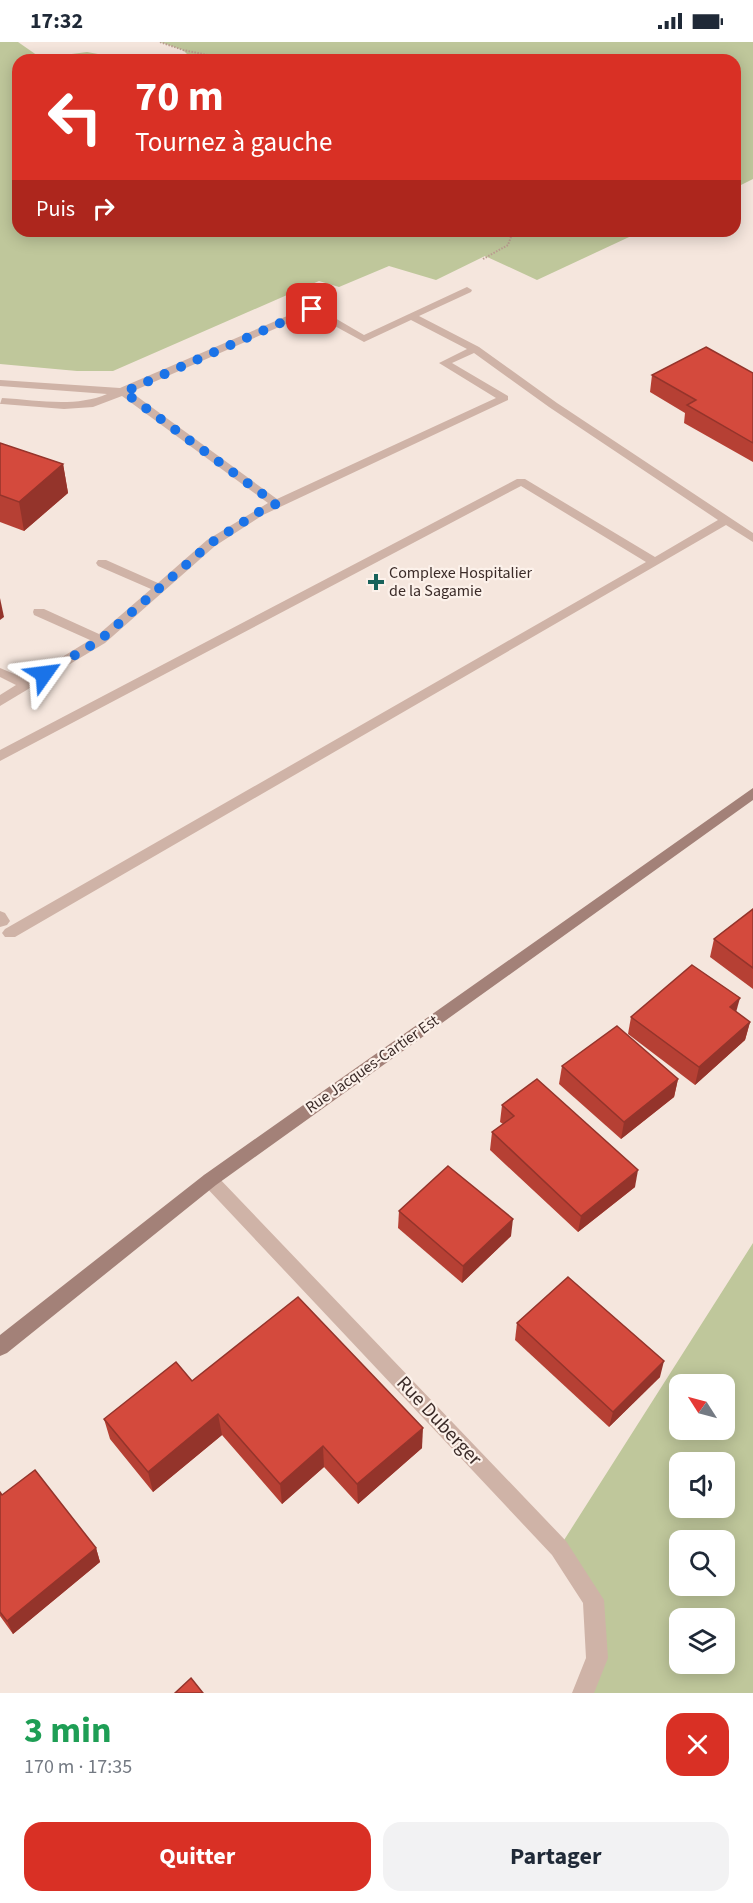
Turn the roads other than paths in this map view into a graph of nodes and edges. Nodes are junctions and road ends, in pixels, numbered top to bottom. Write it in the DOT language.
graph roads {
  1 [pos="467,290"];
  2 [pos="411,316"];
  3 [pos="475,349"];
  4 [pos="0,383"];
  5 [pos="124,392"];
  6 [pos="2,401"];
  7 [pos="276,504"];
  8 [pos="726,520"];
  9 [pos="753,538"];
  10 [pos="102,562"];
  11 [pos="654,562"];
  12 [pos="160,588"];
  13 [pos="39,612"];
  14 [pos="100,640"];
  15 [pos="0,672"];
  16 [pos="26,685"];
  17 [pos="0,701"];
  18 [pos="0,756"];
  19 [pos="753,793"];
  20 [pos="3,924"];
  21 [pos="210,1180"];
  22 [pos="0,1347"];
  23 [pos="584,1693"];
  1 -- 2 [label="street"];
  2 -- 3 [label="street"];
  2 -- 5 [label="street"];
  3 -- 7 [label="street"];
  3 -- 8 [label="street"];
  4 -- 5 [label="street"];
  5 -- 6 [label="street"];
  5 -- 7 [label="street"];
  7 -- 12 [label="street"];
  8 -- 9 [label="street"];
  8 -- 11 [label="street"];
  10 -- 12 [label="street"];
  11 -- 18 [label="street"];
  11 -- 20 [label="street"];
  12 -- 14 [label="street"];
  13 -- 14 [label="street"];
  14 -- 16 [label="street"];
  15 -- 16 [label="street"];
  16 -- 17 [label="street"];
  19 -- 21 [label="main road, Rue Jacques-Cartier Est"];
  21 -- 22 [label="main road, Rue Jacques-Cartier Est"];
  21 -- 23 [label="street, Rue Duberger"];
}
